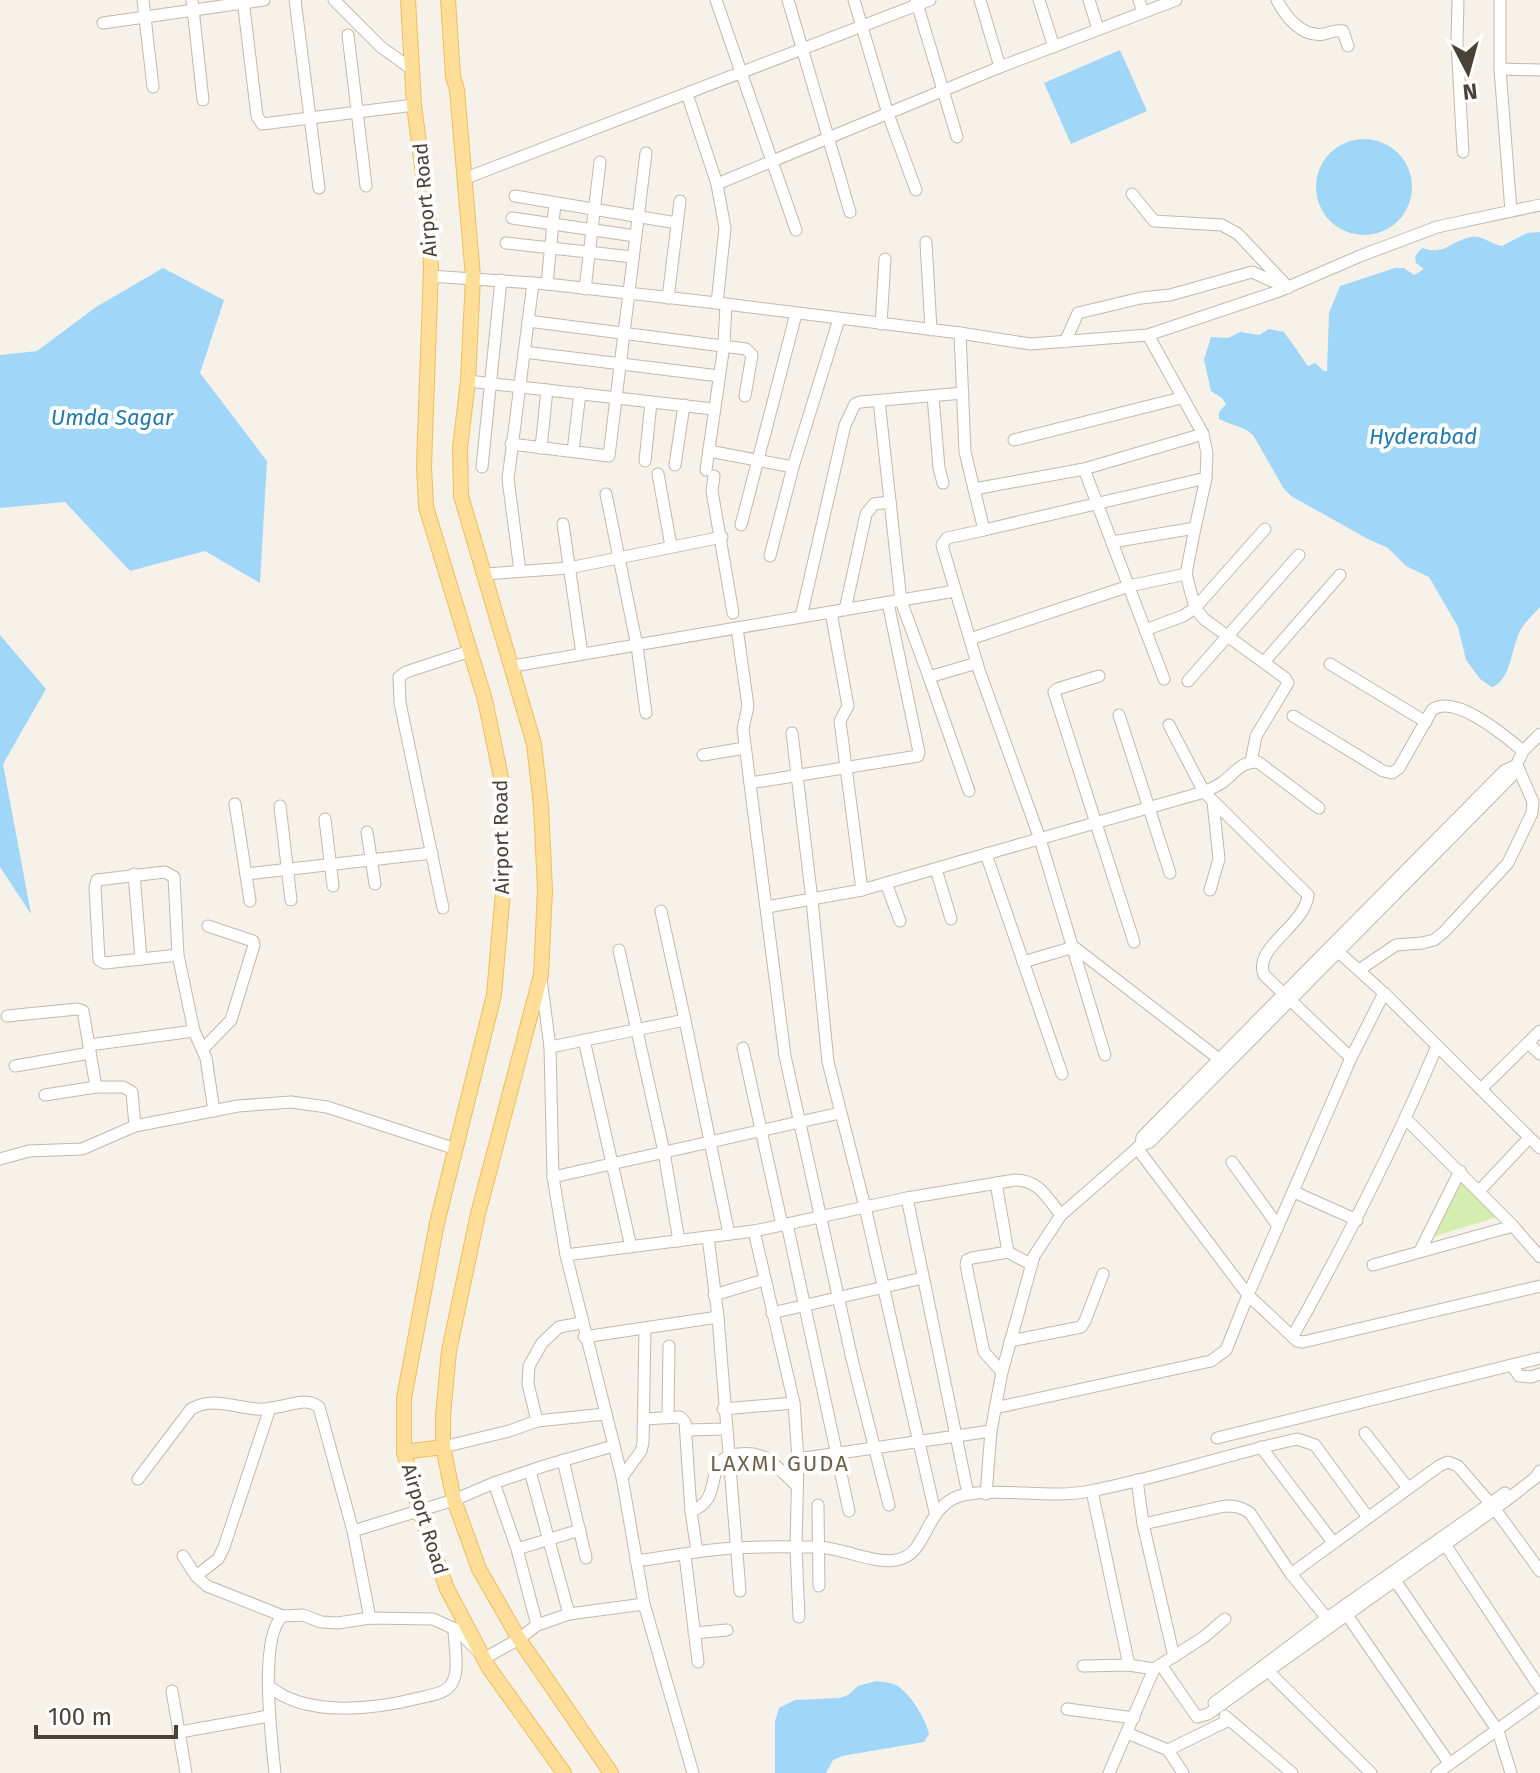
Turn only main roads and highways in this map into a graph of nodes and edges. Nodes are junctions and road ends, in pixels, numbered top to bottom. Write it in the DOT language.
graph roads {
  1 [pos="408,0"];
  2 [pos="448,0"];
  3 [pos="443,1447"];
  4 [pos="404,1452"];
  5 [pos="564,1773"];
  6 [pos="611,1773"];
  1 -- 4 [label="main road, Airport Road"];
  2 -- 3 [label="main road, Airport Road"];
  3 -- 4 [label="main road"];
  3 -- 6 [label="main road, Airport Road"];
  4 -- 5 [label="main road, Airport Road"];
}
